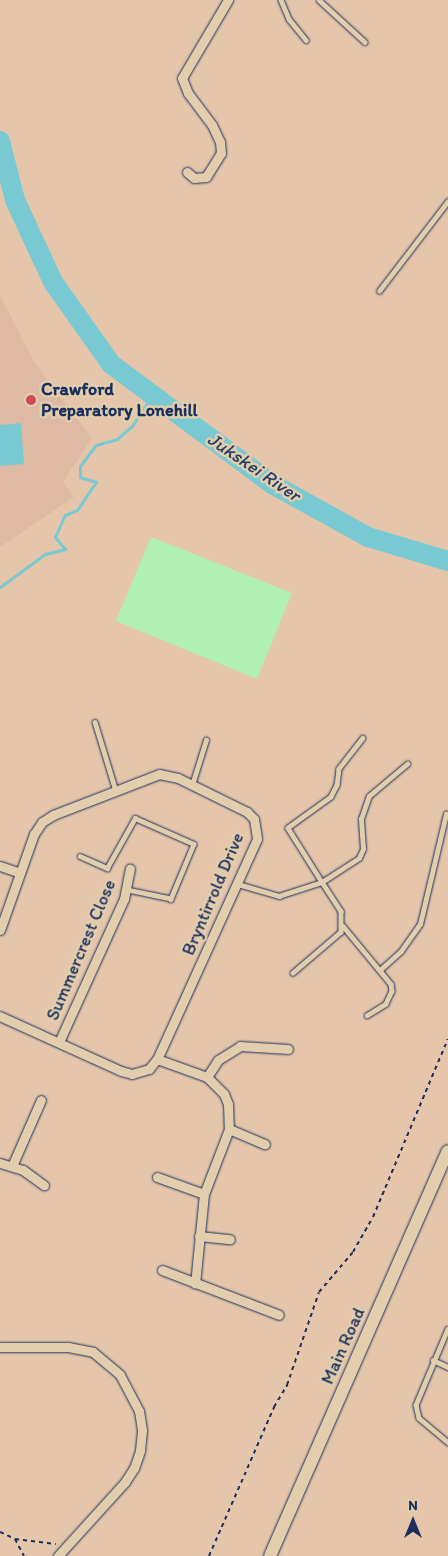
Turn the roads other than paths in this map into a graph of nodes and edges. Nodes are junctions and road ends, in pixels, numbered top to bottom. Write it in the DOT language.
graph roads {
  1 [pos="228,0"];
  2 [pos="281,0"];
  3 [pos="319,0"];
  4 [pos="306,40"];
  5 [pos="365,42"];
  6 [pos="187,172"];
  7 [pos="448,201"];
  8 [pos="379,291"];
  9 [pos="95,722"];
  10 [pos="363,738"];
  11 [pos="206,740"];
  12 [pos="407,764"];
  13 [pos="192,785"];
  14 [pos="115,788"];
  15 [pos="446,814"];
  16 [pos="80,856"];
  17 [pos="0,866"];
  18 [pos="130,869"];
  19 [pos="20,873"];
  20 [pos="322,882"];
  21 [pos="238,884"];
  22 [pos="127,890"];
  23 [pos="343,926"];
  24 [pos="0,930"];
  25 [pos="380,970"];
  26 [pos="294,973"];
  27 [pos="0,1016"];
  28 [pos="367,1016"];
  29 [pos="59,1042"];
  30 [pos="288,1050"];
  31 [pos="157,1059"];
  32 [pos="207,1077"];
  33 [pos="41,1100"];
  34 [pos="229,1129"];
  35 [pos="265,1144"];
  36 [pos="448,1151"];
  37 [pos="0,1164"];
  38 [pos="12,1166"];
  39 [pos="157,1177"];
  40 [pos="44,1185"];
  41 [pos="204,1194"];
  42 [pos="199,1236"];
  43 [pos="230,1239"];
  44 [pos="162,1270"];
  45 [pos="195,1284"];
  46 [pos="279,1315"];
  47 [pos="448,1329"];
  48 [pos="0,1347"];
  49 [pos="433,1360"];
  50 [pos="448,1367"];
  51 [pos="448,1442"];
  52 [pos="58,1556"];
  53 [pos="270,1556"];
  1 -- 6 [label="street"];
  2 -- 4 [label="lane"];
  3 -- 5 [label="lane"];
  7 -- 8 [label="lane"];
  9 -- 14 [label="lane"];
  10 -- 20 [label="lane"];
  11 -- 13 [label="lane"];
  12 -- 20 [label="lane"];
  13 -- 14 [label="street, Bryntirrold Drive"];
  13 -- 21 [label="street, Bryntirrold Drive"];
  14 -- 19 [label="street, Bryntirrold Drive"];
  15 -- 25 [label="lane"];
  16 -- 22 [label="lane"];
  17 -- 19 [label="street"];
  18 -- 22 [label="street, Summercrest Close"];
  19 -- 24 [label="street, Bryntirrold Drive"];
  20 -- 21 [label="lane"];
  20 -- 23 [label="lane"];
  21 -- 31 [label="street, Bryntirrold Drive"];
  22 -- 29 [label="street, Summercrest Close"];
  23 -- 25 [label="lane"];
  23 -- 26 [label="lane"];
  25 -- 28 [label="lane"];
  27 -- 29 [label="street"];
  29 -- 31 [label="street"];
  30 -- 32 [label="street"];
  31 -- 32 [label="street"];
  32 -- 34 [label="street"];
  33 -- 38 [label="street"];
  34 -- 35 [label="street"];
  34 -- 41 [label="street"];
  36 -- 53 [label="main road, Main Road"];
  37 -- 38 [label="street"];
  38 -- 40 [label="street"];
  39 -- 41 [label="street"];
  41 -- 42 [label="street"];
  42 -- 43 [label="street"];
  42 -- 45 [label="street"];
  44 -- 45 [label="street"];
  45 -- 46 [label="street"];
  47 -- 49 [label="lane"];
  48 -- 52 [label="street"];
  49 -- 50 [label="lane"];
  49 -- 51 [label="lane"];
}
